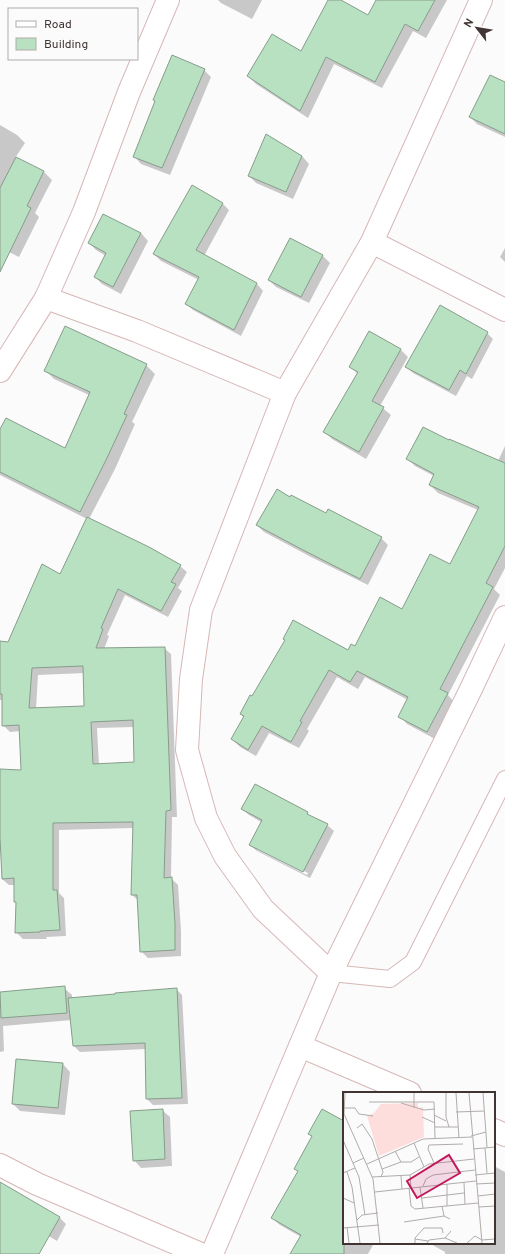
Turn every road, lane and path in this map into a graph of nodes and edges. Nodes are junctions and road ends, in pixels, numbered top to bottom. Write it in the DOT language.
graph roads {
  1 [pos="168,0"];
  2 [pos="481,0"];
  3 [pos="372,242"];
  4 [pos="46,298"];
  5 [pos="505,310"];
  6 [pos="0,371"];
  7 [pos="285,393"];
  8 [pos="505,617"];
  9 [pos="505,779"];
  10 [pos="330,973"];
  11 [pos="300,1046"];
  12 [pos="408,1092"];
  13 [pos="495,1130"];
  14 [pos="505,1135"];
  15 [pos="0,1165"];
  16 [pos="201,1254"];
  17 [pos="212,1254"];
  1 -- 4 [label="street"];
  2 -- 3 [label="street"];
  3 -- 5 [label="street"];
  3 -- 7 [label="street"];
  4 -- 6 [label="street"];
  4 -- 7 [label="street"];
  7 -- 10 [label="street"];
  8 -- 10 [label="street"];
  9 -- 10 [label="lane"];
  10 -- 11 [label="street"];
  11 -- 12 [label="street"];
  11 -- 17 [label="street"];
  13 -- 14 [label="street"];
  15 -- 16 [label="street"];
}
